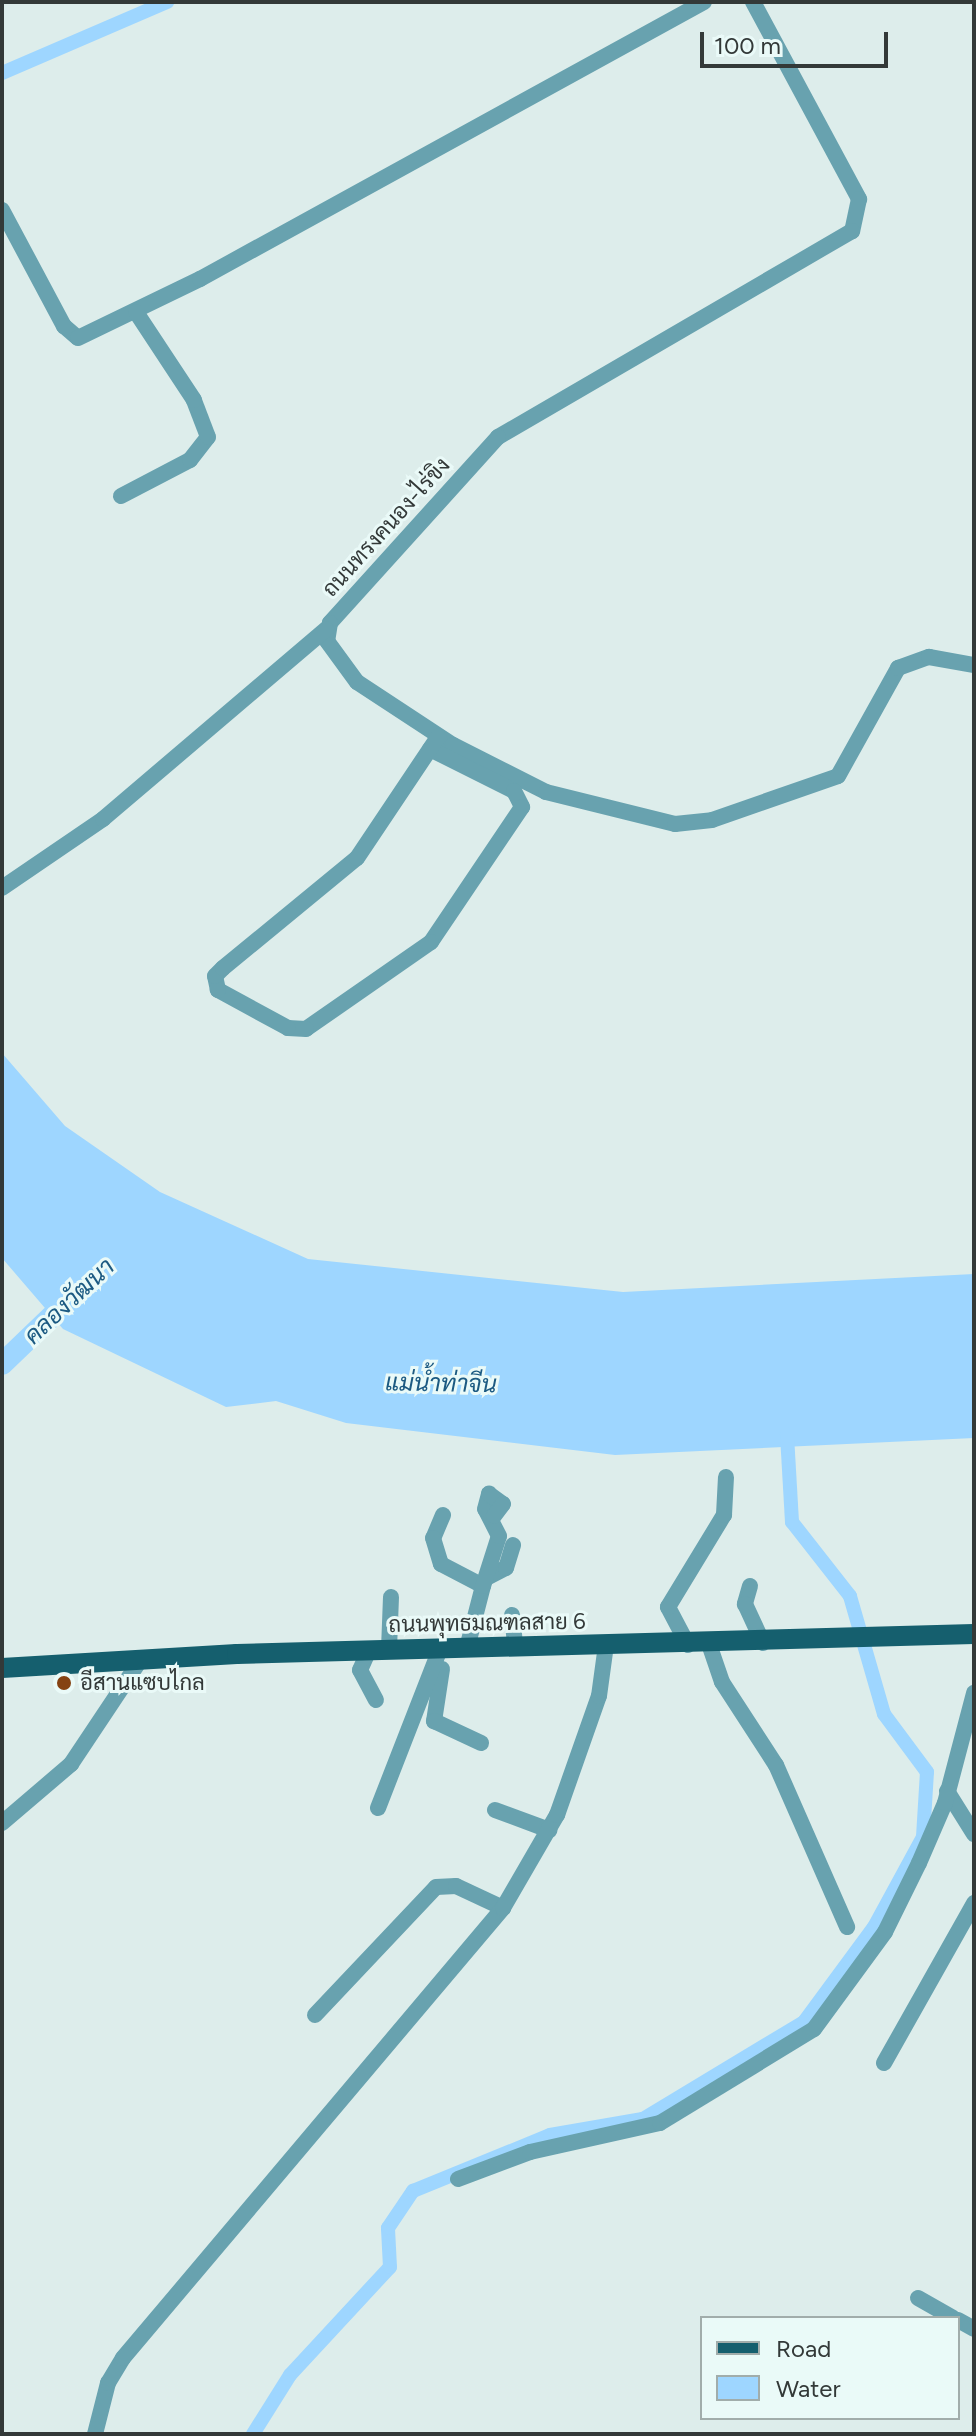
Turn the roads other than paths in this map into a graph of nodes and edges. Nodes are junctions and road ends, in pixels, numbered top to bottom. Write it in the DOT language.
graph roads {
  1 [pos="704,2"];
  2 [pos="753,2"];
  3 [pos="2,210"];
  4 [pos="136,312"];
  5 [pos="121,496"];
  6 [pos="326,629"];
  7 [pos="974,665"];
  8 [pos="434,743"];
  9 [pos="2,888"];
  10 [pos="726,1477"];
  11 [pos="443,1515"];
  12 [pos="494,1516"];
  13 [pos="513,1545"];
  14 [pos="486,1582"];
  15 [pos="750,1586"];
  16 [pos="391,1597"];
  17 [pos="512,1615"];
  18 [pos="974,1634"];
  19 [pos="763,1643"];
  20 [pos="606,1645"];
  21 [pos="699,1645"];
  22 [pos="515,1646"];
  23 [pos="452,1648"];
  24 [pos="379,1650"];
  25 [pos="141,1659"];
  26 [pos="2,1668"];
  27 [pos="974,1693"];
  28 [pos="376,1700"];
  29 [pos="481,1743"];
  30 [pos="947,1791"];
  31 [pos="378,1808"];
  32 [pos="495,1810"];
  33 [pos="2,1823"];
  34 [pos="549,1830"];
  35 [pos="974,1834"];
  36 [pos="974,1903"];
  37 [pos="503,1908"];
  38 [pos="847,1927"];
  39 [pos="315,2015"];
  40 [pos="884,2063"];
  41 [pos="458,2179"];
  42 [pos="918,2298"];
  43 [pos="951,2316"];
  44 [pos="95,2434"];
  1 -- 4 [label="street"];
  2 -- 6 [label="street, ถนนทรงคนอง-ไร่ขิง"];
  3 -- 4 [label="street"];
  4 -- 5 [label="street"];
  6 -- 8 [label="street, ถนนทรงคนอง-ไร่ขิง"];
  6 -- 9 [label="street"];
  7 -- 8 [label="street, ถนนทรงคนอง-ไร่ขิง"];
  8 -- 8 [label="street"];
  10 -- 21 [label="street"];
  11 -- 14 [label="street"];
  12 -- 14 [label="street"];
  13 -- 14 [label="street"];
  14 -- 23 [label="street"];
  15 -- 19 [label="street"];
  16 -- 24 [label="street"];
  17 -- 22 [label="street"];
  18 -- 19 [label="main road, ถนนพุทธมณฑลสาย 6"];
  19 -- 21 [label="main road, ถนนพุทธมณฑลสาย 6"];
  20 -- 21 [label="main road, ถนนพุทธมณฑลสาย 6"];
  20 -- 22 [label="main road, ถนนพุทธมณฑลสาย 6"];
  20 -- 34 [label="street"];
  21 -- 38 [label="street"];
  22 -- 23 [label="main road, ถนนพุทธมณฑลสาย 6"];
  23 -- 24 [label="main road, ถนนพุทธมณฑลสาย 6"];
  23 -- 29 [label="street"];
  23 -- 31 [label="street"];
  24 -- 25 [label="main road, ถนนพุทธมณฑลสาย 6"];
  24 -- 28 [label="street"];
  25 -- 26 [label="main road, ถนนพุทธมณฑลสาย 6"];
  25 -- 33 [label="street"];
  27 -- 30 [label="street"];
  30 -- 35 [label="street"];
  30 -- 41 [label="street"];
  32 -- 34 [label="street"];
  34 -- 37 [label="street"];
  36 -- 40 [label="street"];
  37 -- 39 [label="street"];
  37 -- 44 [label="street"];
  42 -- 43 [label="street"];
}
